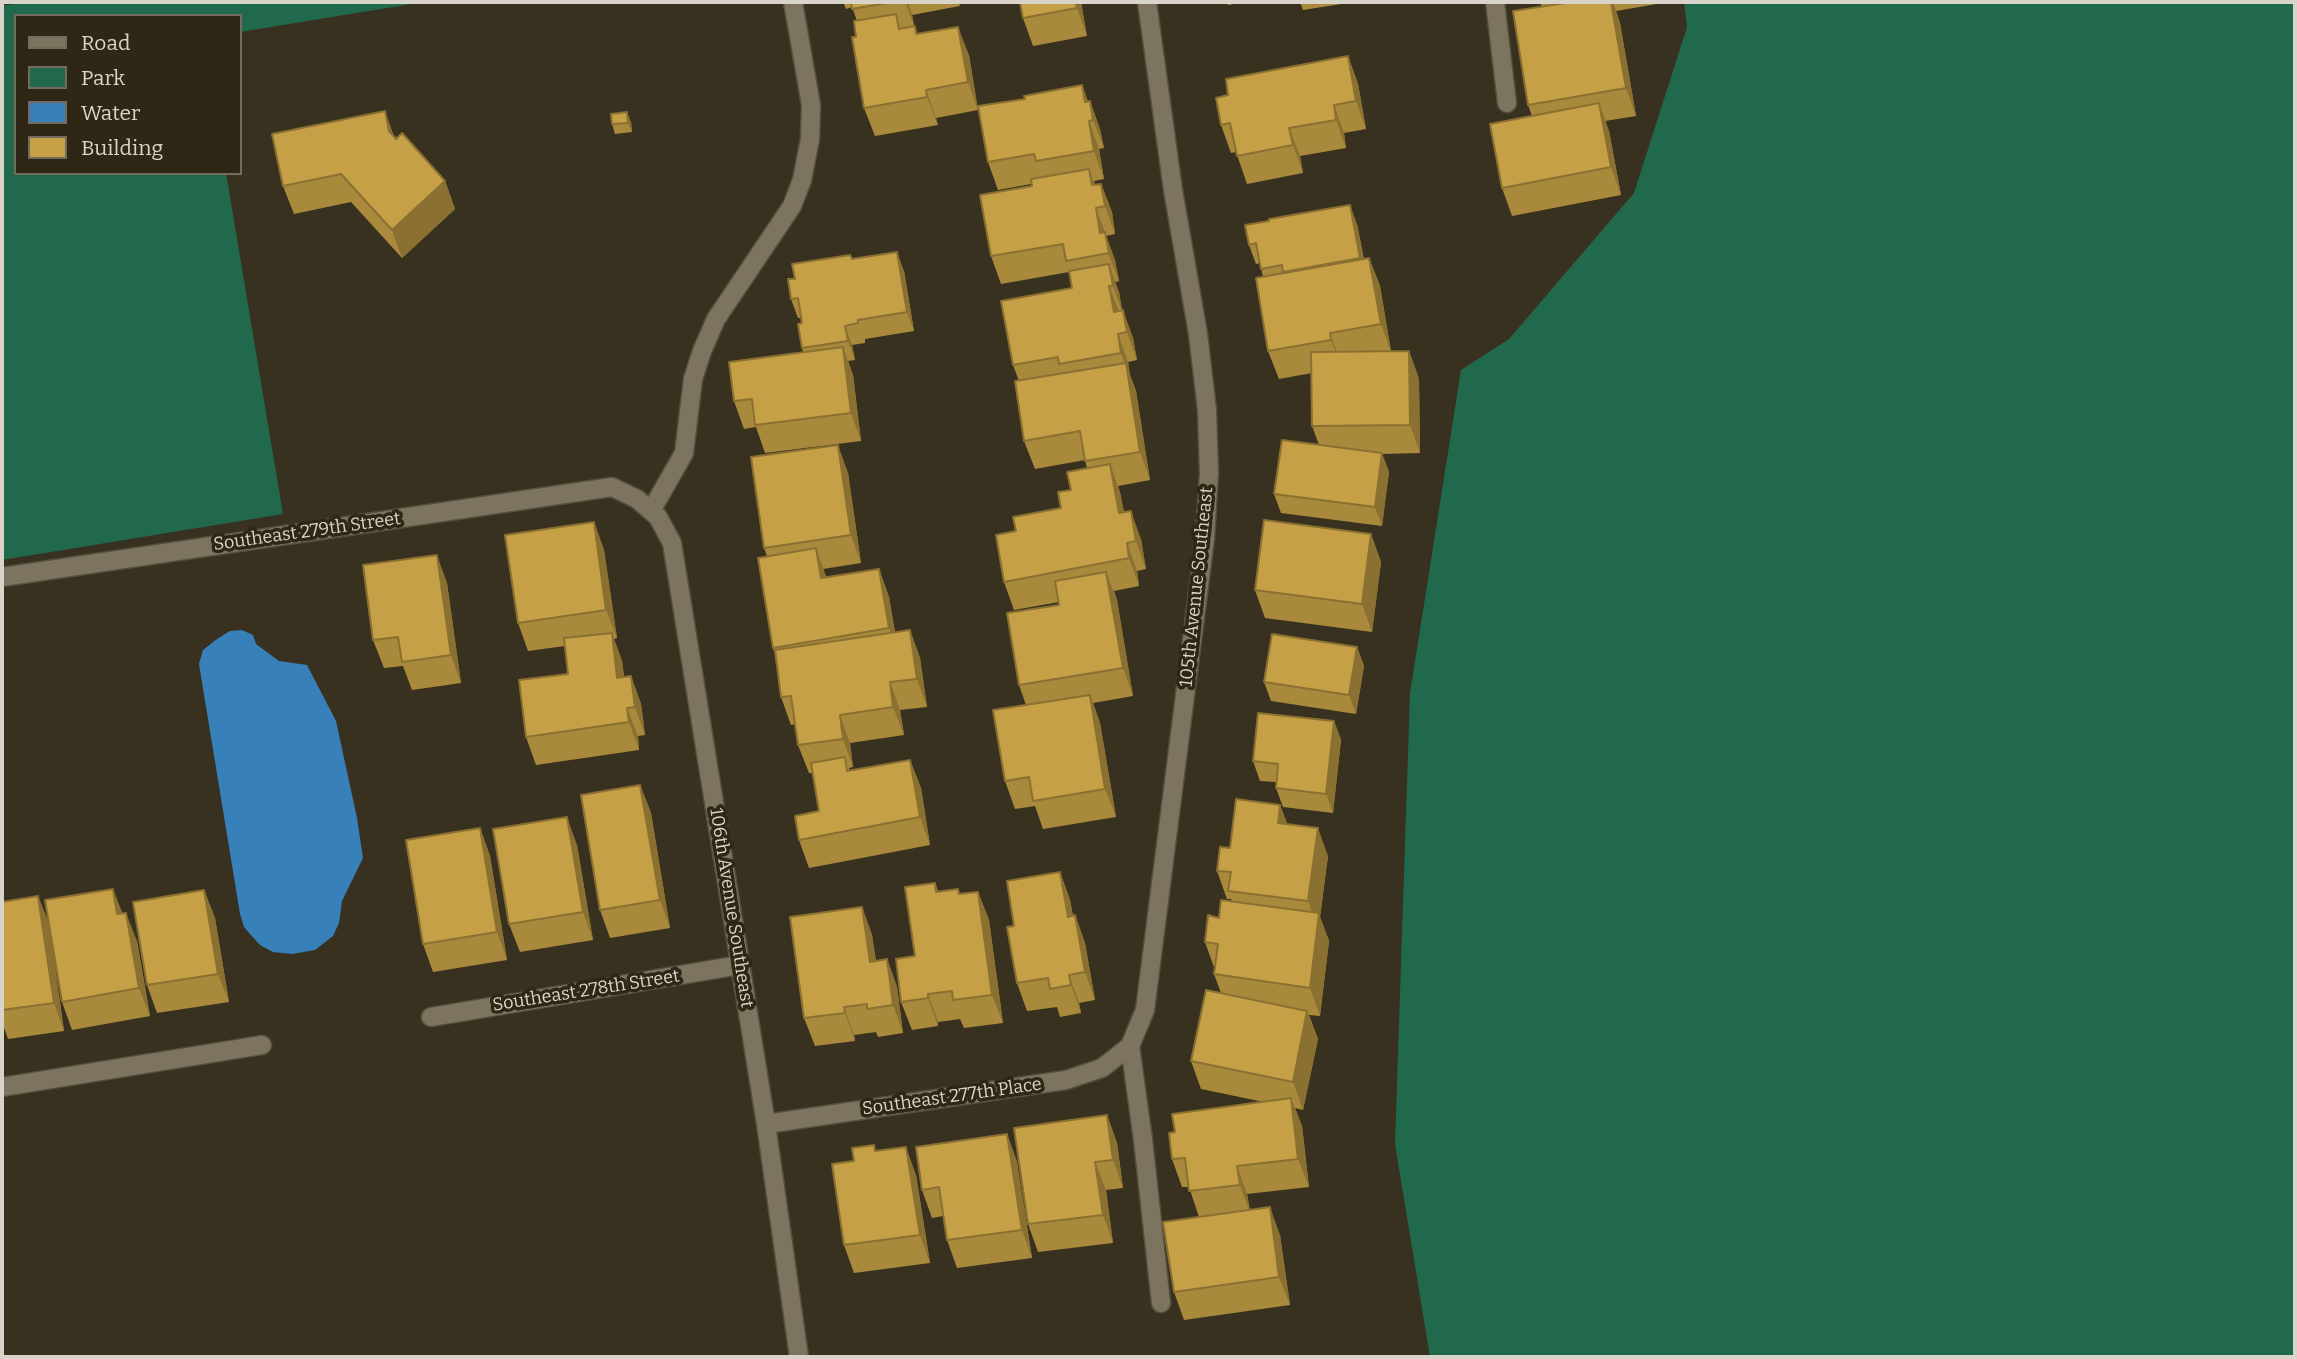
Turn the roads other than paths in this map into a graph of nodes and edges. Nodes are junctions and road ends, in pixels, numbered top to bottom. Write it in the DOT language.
graph roads {
  1 [pos="793,2"];
  2 [pos="1147,2"];
  3 [pos="1495,2"];
  4 [pos="1507,103"];
  5 [pos="612,487"];
  6 [pos="651,511"];
  7 [pos="2,577"];
  8 [pos="740,965"];
  9 [pos="431,1017"];
  10 [pos="262,1045"];
  11 [pos="1130,1046"];
  12 [pos="2,1087"];
  13 [pos="766,1124"];
  14 [pos="1161,1303"];
  15 [pos="799,1357"];
  1 -- 6 [label="street"];
  2 -- 11 [label="street, 105th Avenue Southeast"];
  3 -- 4 [label="street"];
  5 -- 6 [label="street, 106th Avenue Southeast"];
  5 -- 7 [label="street, Southeast 279th Street"];
  6 -- 8 [label="street, 106th Avenue Southeast"];
  8 -- 9 [label="street, Southeast 278th Street"];
  8 -- 13 [label="street, 106th Avenue Southeast"];
  10 -- 12 [label="street"];
  11 -- 13 [label="street, Southeast 277th Place"];
  11 -- 14 [label="street"];
  13 -- 15 [label="street, 106th Avenue Southeast"];
}
